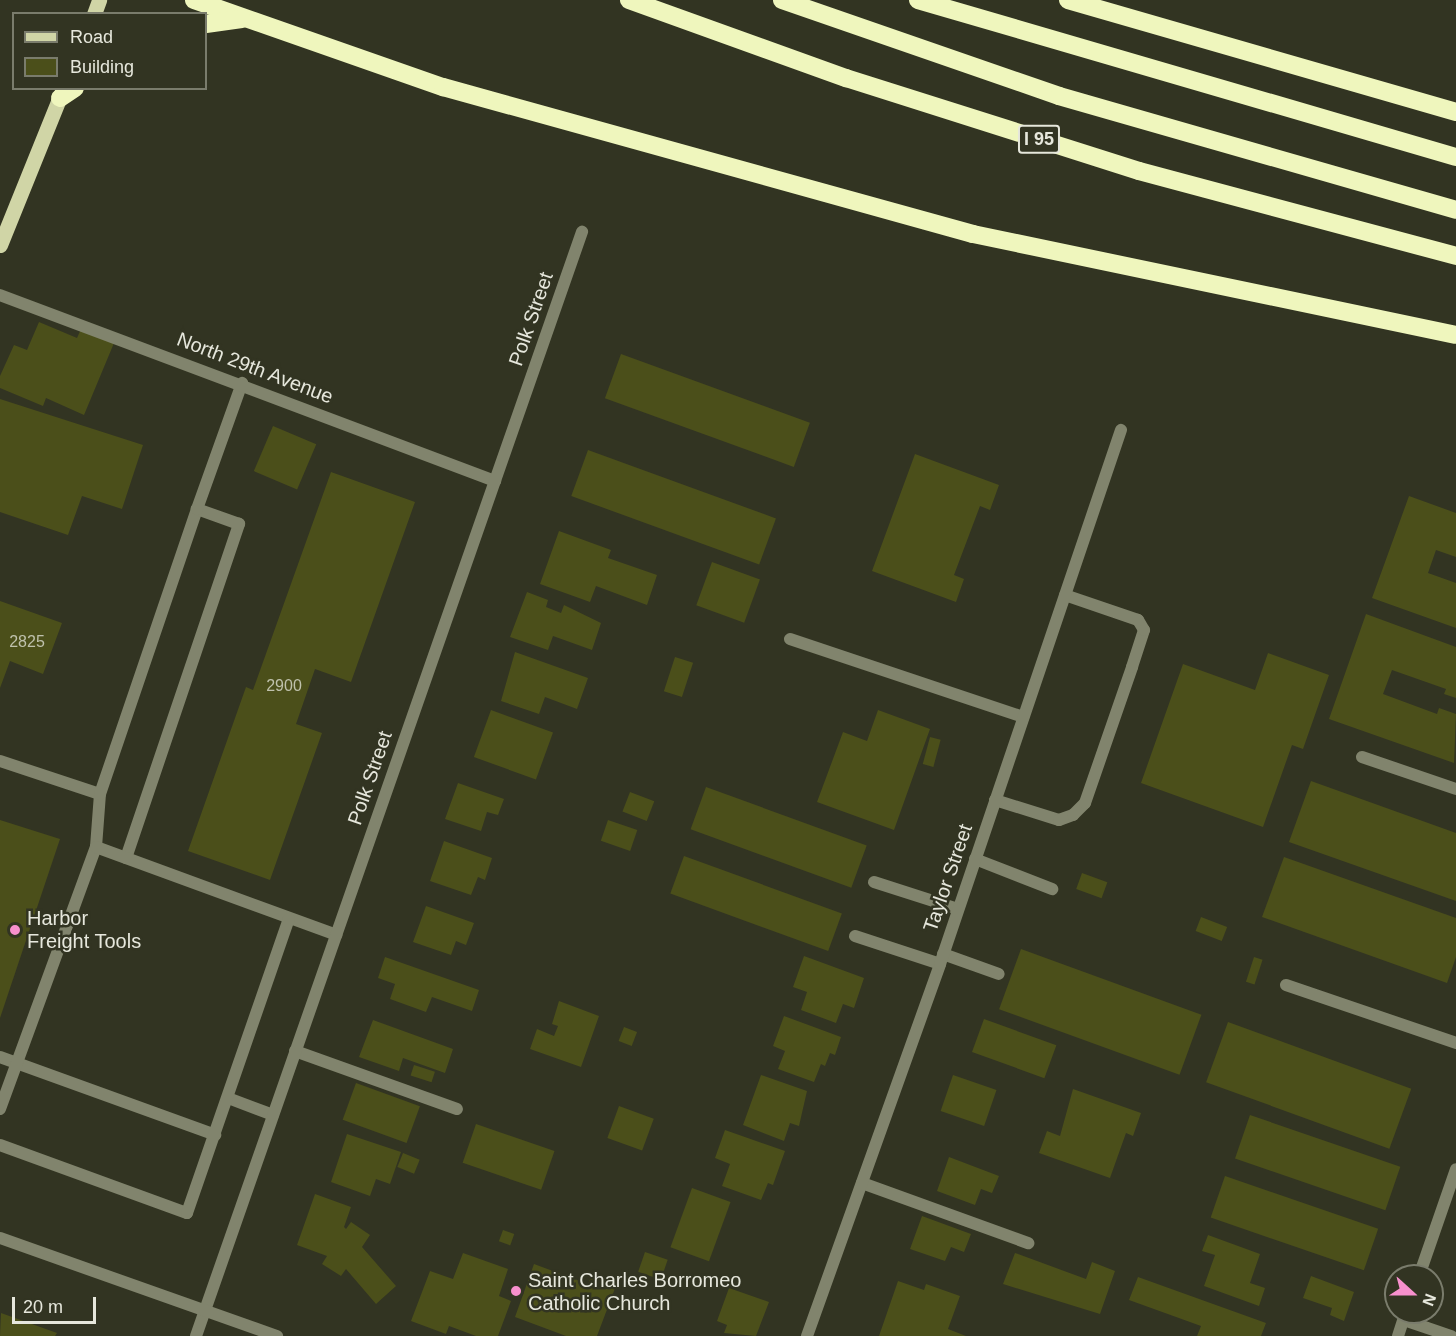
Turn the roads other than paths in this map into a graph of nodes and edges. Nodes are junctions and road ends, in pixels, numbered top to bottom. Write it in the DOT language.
graph roads {
  1 [pos="194,0"];
  2 [pos="629,0"];
  3 [pos="782,0"];
  4 [pos="918,0"];
  5 [pos="1068,0"];
  6 [pos="247,18"];
  7 [pos="207,24"];
  8 [pos="66,92"];
  9 [pos="1456,112"];
  10 [pos="1456,158"];
  11 [pos="1456,210"];
  12 [pos="582,232"];
  13 [pos="0,244"];
  14 [pos="1456,256"];
  15 [pos="0,295"];
  16 [pos="1456,335"];
  17 [pos="242,383"];
  18 [pos="1121,430"];
  19 [pos="495,481"];
  20 [pos="197,509"];
  21 [pos="1065,595"];
  22 [pos="790,639"];
  23 [pos="1023,717"];
  24 [pos="1362,757"];
  25 [pos="0,761"];
  26 [pos="1456,789"];
  27 [pos="100,794"];
  28 [pos="995,800"];
  29 [pos="96,847"];
  30 [pos="126,858"];
  31 [pos="975,859"];
  32 [pos="874,882"];
  33 [pos="1052,889"];
  34 [pos="958,909"];
  35 [pos="290,919"];
  36 [pos="336,935"];
  37 [pos="855,936"];
  38 [pos="942,959"];
  39 [pos="999,974"];
  40 [pos="1286,985"];
  41 [pos="1456,1043"];
  42 [pos="295,1051"];
  43 [pos="0,1057"];
  44 [pos="18,1063"];
  45 [pos="228,1098"];
  46 [pos="0,1109"];
  47 [pos="457,1109"];
  48 [pos="273,1115"];
  49 [pos="215,1135"];
  50 [pos="0,1145"];
  51 [pos="1456,1171"];
  52 [pos="862,1183"];
  53 [pos="0,1238"];
  54 [pos="1028,1243"];
  55 [pos="1423,1264"];
  56 [pos="205,1310"];
  57 [pos="1423,1324"];
  58 [pos="196,1336"];
  59 [pos="277,1336"];
  60 [pos="807,1336"];
  61 [pos="1451,1336"];
  1 -- 6 [label="highway"];
  2 -- 14 [label="highway, I 95"];
  3 -- 11 [label="highway"];
  4 -- 10 [label="highway"];
  5 -- 9 [label="highway"];
  6 -- 7 [label="highway"];
  6 -- 16 [label="highway"];
  8 -- 13 [label="main road"];
  12 -- 19 [label="street, Polk Street"];
  15 -- 17 [label="street, North 29th Avenue"];
  17 -- 19 [label="street, North 29th Avenue"];
  17 -- 20 [label="street"];
  18 -- 21 [label="street, Taylor Street"];
  19 -- 36 [label="street, Polk Street"];
  20 -- 27 [label="street"];
  20 -- 30 [label="street"];
  21 -- 23 [label="street, Taylor Street"];
  21 -- 28 [label="street"];
  22 -- 23 [label="street"];
  23 -- 28 [label="street, Taylor Street"];
  24 -- 26 [label="street"];
  25 -- 27 [label="street"];
  27 -- 29 [label="street"];
  28 -- 31 [label="street, Taylor Street"];
  29 -- 30 [label="street"];
  29 -- 44 [label="street"];
  30 -- 35 [label="street"];
  31 -- 33 [label="street"];
  31 -- 34 [label="street, Taylor Street"];
  32 -- 34 [label="street"];
  34 -- 38 [label="street, Taylor Street"];
  35 -- 36 [label="street"];
  35 -- 45 [label="street"];
  36 -- 42 [label="street, Polk Street"];
  37 -- 38 [label="street"];
  38 -- 39 [label="street"];
  38 -- 52 [label="street, Taylor Street"];
  40 -- 41 [label="street"];
  42 -- 47 [label="street"];
  42 -- 48 [label="street, Polk Street"];
  43 -- 44 [label="street"];
  44 -- 46 [label="street"];
  44 -- 49 [label="street"];
  45 -- 48 [label="street"];
  45 -- 49 [label="street"];
  48 -- 56 [label="street, Polk Street"];
  49 -- 50 [label="street"];
  51 -- 55 [label="street"];
  52 -- 54 [label="street"];
  52 -- 60 [label="street, Taylor Street"];
  53 -- 56 [label="street"];
  56 -- 58 [label="street, Polk Street"];
  56 -- 59 [label="street"];
  57 -- 61 [label="street"];
}
